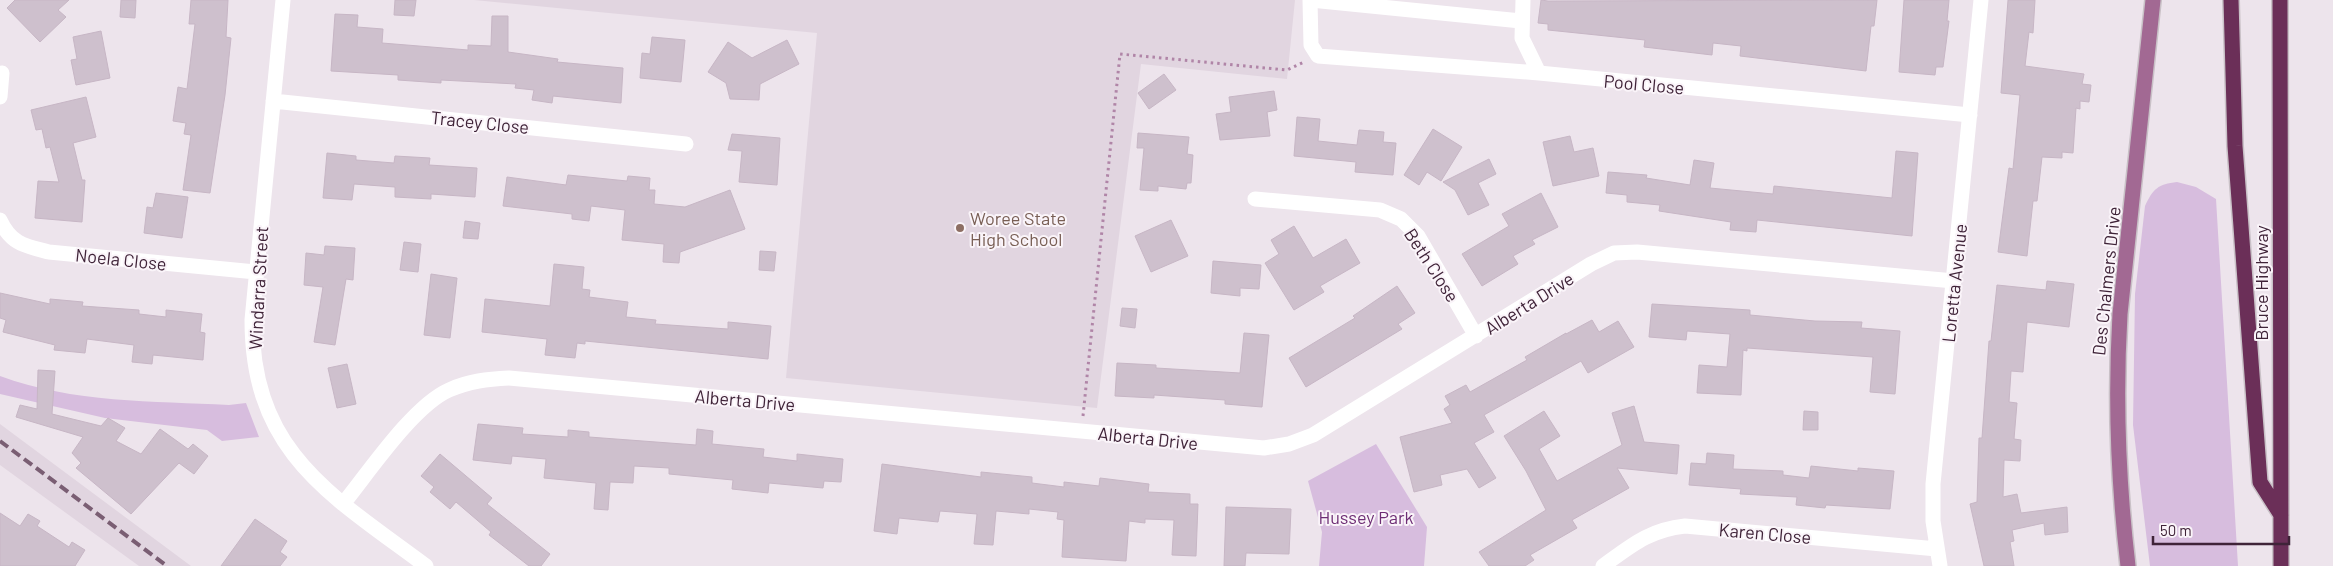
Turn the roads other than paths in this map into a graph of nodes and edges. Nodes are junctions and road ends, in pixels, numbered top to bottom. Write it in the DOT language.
graph roads {
  1 [pos="283,0"];
  2 [pos="1311,0"];
  3 [pos="1523,0"];
  4 [pos="1981,0"];
  5 [pos="2153,0"];
  6 [pos="2230,0"];
  7 [pos="2280,0"];
  8 [pos="1521,21"];
  9 [pos="2,73"];
  10 [pos="1539,73"];
  11 [pos="0,97"];
  12 [pos="273,101"];
  13 [pos="1970,115"];
  14 [pos="686,144"];
  15 [pos="1255,200"];
  16 [pos="0,220"];
  17 [pos="256,272"];
  18 [pos="1954,281"];
  19 [pos="1476,336"];
  20 [pos="343,504"];
  21 [pos="2281,515"];
  22 [pos="1937,549"];
  23 [pos="426,566"];
  24 [pos="1603,566"];
  25 [pos="1940,566"];
  26 [pos="2128,566"];
  27 [pos="2281,566"];
  1 -- 12 [label="street, Windarra Street"];
  2 -- 8 [label="street"];
  2 -- 10 [label="street, Pool Close"];
  3 -- 8 [label="street"];
  4 -- 13 [label="street, Loretta Avenue"];
  5 -- 26 [label="main road, Des Chalmers Drive"];
  6 -- 21 [label="highway"];
  7 -- 21 [label="highway, Bruce Highway"];
  8 -- 10 [label="street"];
  9 -- 11 [label="street"];
  10 -- 13 [label="street, Pool Close"];
  12 -- 14 [label="street, Tracey Close"];
  12 -- 17 [label="street, Windarra Street"];
  13 -- 18 [label="street, Loretta Avenue"];
  15 -- 19 [label="street, Beth Close"];
  16 -- 17 [label="street, Noela Close"];
  17 -- 20 [label="street, Windarra Street"];
  18 -- 19 [label="street, Alberta Drive"];
  18 -- 22 [label="street, Loretta Avenue"];
  19 -- 20 [label="street, Alberta Drive"];
  20 -- 23 [label="street, Windarra Street"];
  21 -- 27 [label="highway, Bruce Highway"];
  22 -- 24 [label="street, Karen Close"];
  22 -- 25 [label="street, Loretta Avenue"];
}
